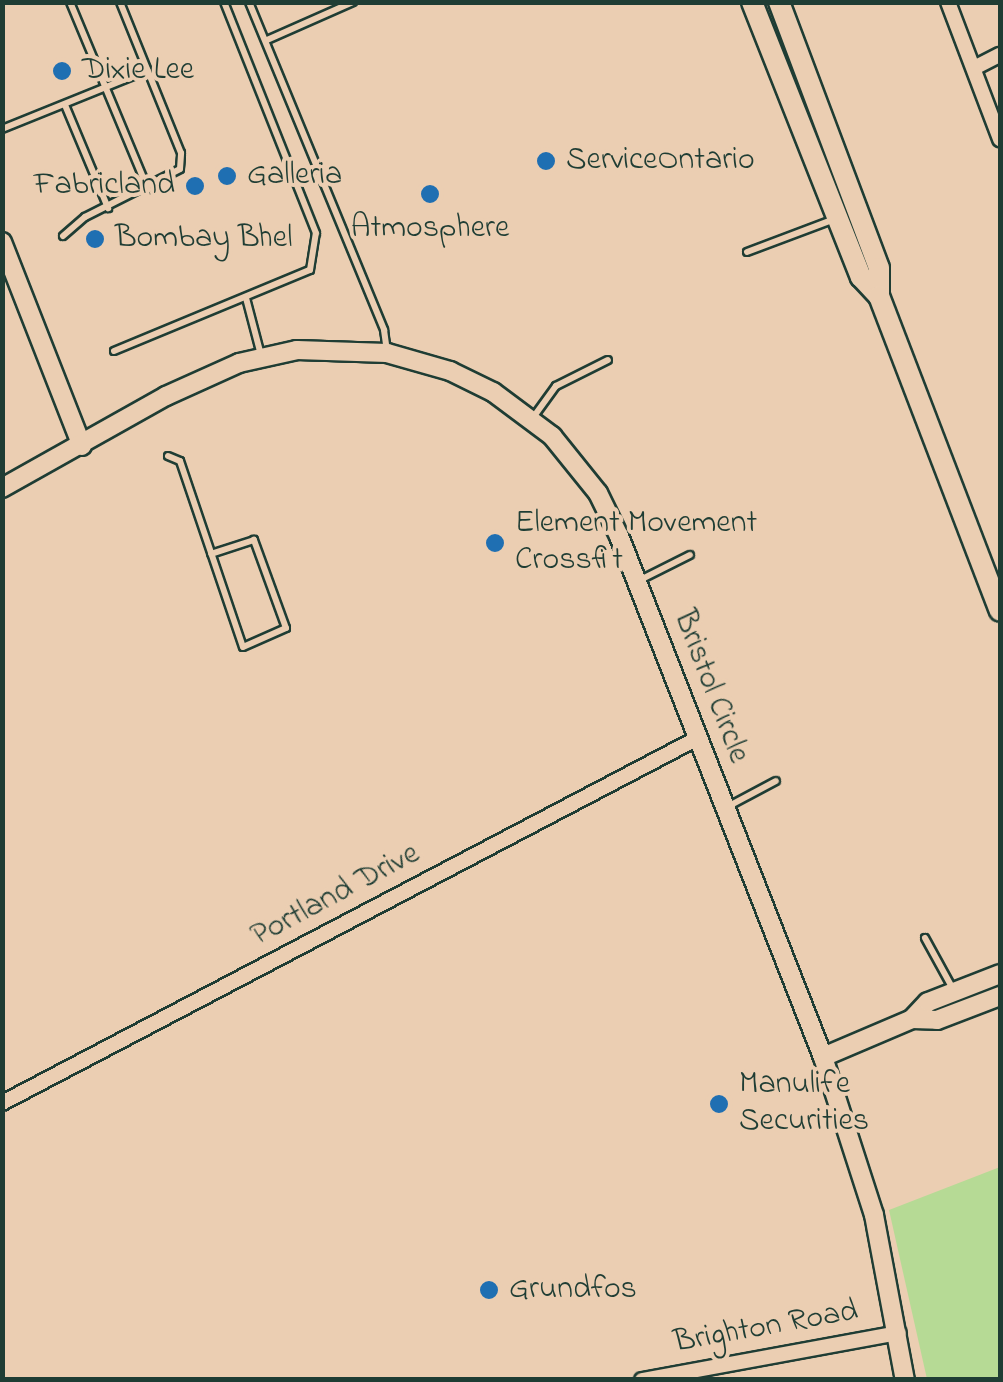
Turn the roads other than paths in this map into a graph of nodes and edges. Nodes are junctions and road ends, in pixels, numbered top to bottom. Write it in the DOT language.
graph roads {
  1 [pos="70,2"];
  2 [pos="120,2"];
  3 [pos="224,2"];
  4 [pos="249,2"];
  5 [pos="353,2"];
  6 [pos="752,2"];
  7 [pos="778,2"];
  8 [pos="948,2"];
  9 [pos="266,40"];
  10 [pos="1000,55"];
  11 [pos="974,68"];
  12 [pos="148,70"];
  13 [pos="106,87"];
  14 [pos="65,105"];
  15 [pos="2,129"];
  16 [pos="1000,139"];
  17 [pos="148,189"];
  18 [pos="108,208"];
  19 [pos="837,218"];
  20 [pos="63,236"];
  21 [pos="2,242"];
  22 [pos="747,252"];
  23 [pos="879,296"];
  24 [pos="246,298"];
  25 [pos="114,351"];
  26 [pos="387,353"];
  27 [pos="262,358"];
  28 [pos="608,360"];
  29 [pos="532,419"];
  30 [pos="82,446"];
  31 [pos="168,456"];
  32 [pos="2,488"];
  33 [pos="212,554"];
  34 [pos="690,555"];
  35 [pos="638,581"];
  36 [pos="1000,611"];
  37 [pos="696,739"];
  38 [pos="776,782"];
  39 [pos="725,808"];
  40 [pos="925,938"];
  41 [pos="1000,974"];
  42 [pos="955,992"];
  43 [pos="1000,996"];
  44 [pos="912,1019"];
  45 [pos="823,1057"];
  46 [pos="2,1103"];
  47 [pos="899,1333"];
  48 [pos="642,1380"];
  49 [pos="905,1380"];
  1 -- 13 [label="lane"];
  2 -- 12 [label="lane"];
  3 -- 24 [label="lane"];
  4 -- 9 [label="lane"];
  5 -- 9 [label="lane"];
  6 -- 19 [label="main road"];
  7 -- 23 [label="main road"];
  8 -- 11 [label="street"];
  9 -- 26 [label="lane"];
  10 -- 11 [label="street"];
  11 -- 16 [label="street"];
  12 -- 13 [label="lane"];
  12 -- 17 [label="lane"];
  13 -- 14 [label="lane"];
  13 -- 17 [label="lane"];
  14 -- 15 [label="lane"];
  14 -- 18 [label="lane"];
  17 -- 18 [label="lane"];
  18 -- 20 [label="lane"];
  19 -- 22 [label="lane"];
  19 -- 23 [label="main road"];
  21 -- 30 [label="street"];
  23 -- 36 [label="main road"];
  24 -- 25 [label="lane"];
  24 -- 27 [label="lane"];
  26 -- 27 [label="street, Bristol Circle"];
  26 -- 29 [label="street, Bristol Circle"];
  27 -- 30 [label="street, Bristol Circle"];
  28 -- 29 [label="lane"];
  29 -- 35 [label="street, Bristol Circle"];
  30 -- 32 [label="street, Bristol Circle"];
  31 -- 33 [label="lane"];
  33 -- 33 [label="lane"];
  34 -- 35 [label="lane"];
  35 -- 37 [label="street, Bristol Circle"];
  37 -- 39 [label="street, Bristol Circle"];
  37 -- 46 [label="street, Portland Drive"];
  38 -- 39 [label="lane"];
  39 -- 45 [label="street, Bristol Circle"];
  40 -- 42 [label="lane"];
  41 -- 42 [label="street"];
  42 -- 44 [label="street"];
  43 -- 44 [label="street"];
  44 -- 45 [label="street"];
  45 -- 47 [label="street, Bristol Circle"];
  47 -- 48 [label="street, Brighton Road"];
  47 -- 49 [label="street, Bristol Circle"];
}
